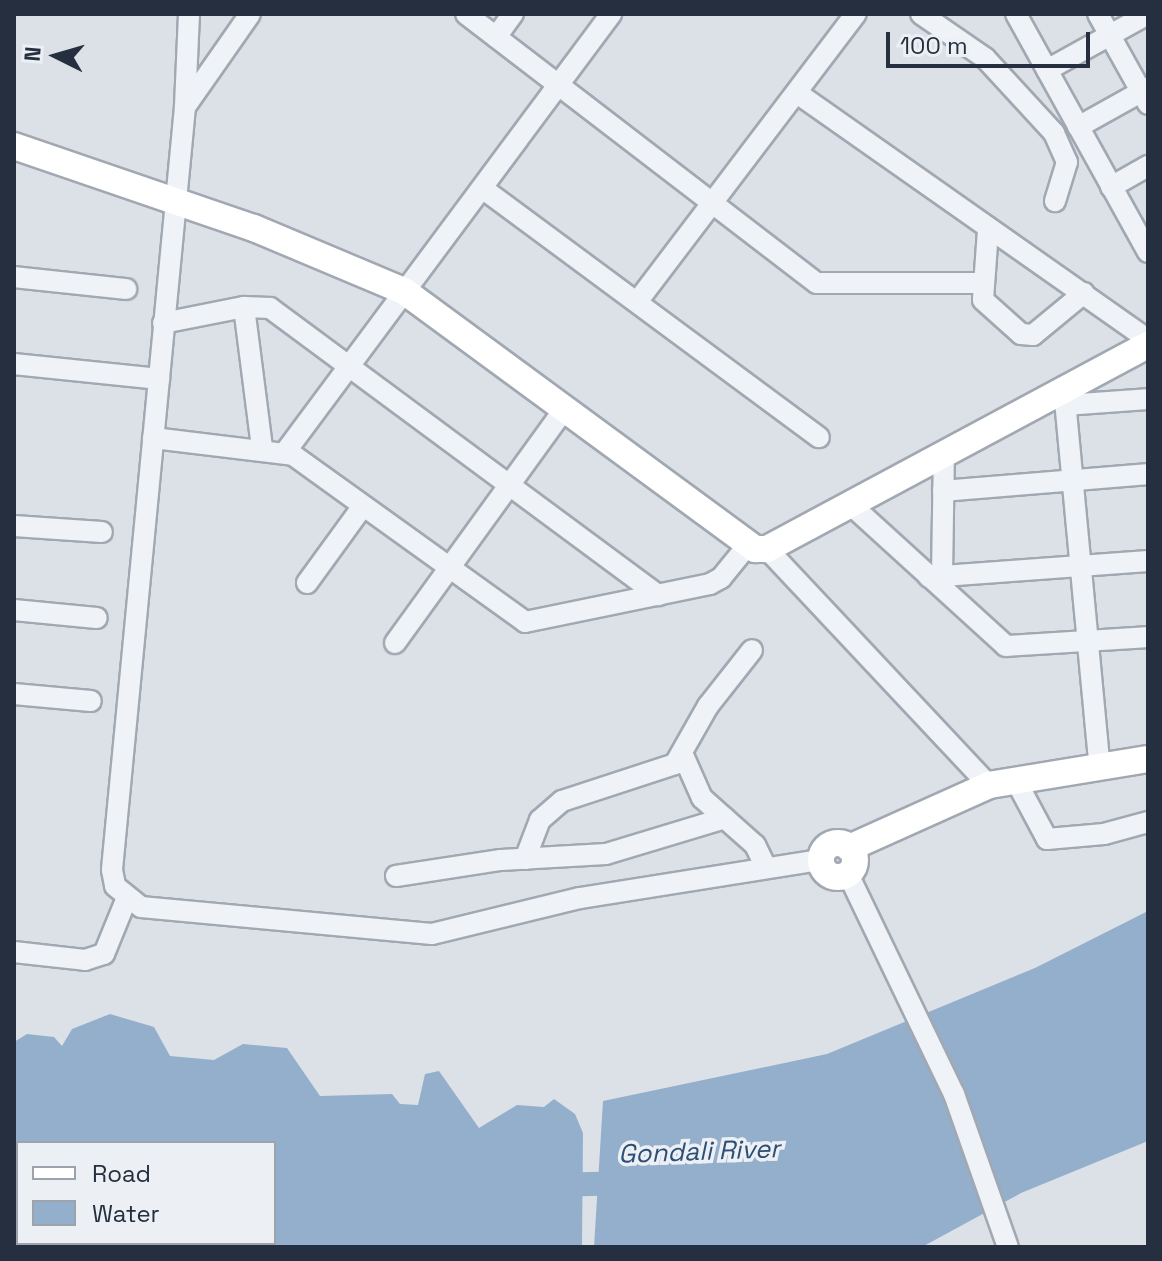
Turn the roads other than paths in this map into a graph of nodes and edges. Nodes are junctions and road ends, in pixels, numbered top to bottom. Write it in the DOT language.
graph roads {
  1 [pos="250,14"];
  2 [pos="466,14"];
  3 [pos="513,14"];
  4 [pos="611,14"];
  5 [pos="856,14"];
  6 [pos="921,14"];
  7 [pos="1016,14"];
  8 [pos="1098,14"];
  9 [pos="1148,14"];
  10 [pos="184,19"];
  11 [pos="1109,34"];
  12 [pos="496,37"];
  13 [pos="1047,70"];
  14 [pos="558,86"];
  15 [pos="797,93"];
  16 [pos="1146,95"];
  17 [pos="185,107"];
  18 [pos="1078,127"];
  19 [pos="14,146"];
  20 [pos="1148,166"];
  21 [pos="1111,187"];
  22 [pos="482,188"];
  23 [pos="173,201"];
  24 [pos="1055,201"];
  25 [pos="714,202"];
  26 [pos="988,230"];
  27 [pos="1147,247"];
  28 [pos="14,277"];
  29 [pos="980,283"];
  30 [pos="126,289"];
  31 [pos="404,291"];
  32 [pos="1084,293"];
  33 [pos="637,302"];
  34 [pos="244,307"];
  35 [pos="163,323"];
  36 [pos="1148,342"];
  37 [pos="14,364"];
  38 [pos="351,370"];
  39 [pos="159,379"];
  40 [pos="1064,397"];
  41 [pos="1148,399"];
  42 [pos="566,407"];
  43 [pos="819,437"];
  44 [pos="153,438"];
  45 [pos="262,448"];
  46 [pos="286,451"];
  47 [pos="944,454"];
  48 [pos="1148,474"];
  49 [pos="1072,480"];
  50 [pos="508,486"];
  51 [pos="943,491"];
  52 [pos="850,504"];
  53 [pos="363,506"];
  54 [pos="14,526"];
  55 [pos="102,532"];
  56 [pos="757,547"];
  57 [pos="1148,561"];
  58 [pos="1079,566"];
  59 [pos="449,569"];
  60 [pos="935,576"];
  61 [pos="307,583"];
  62 [pos="658,595"];
  63 [pos="14,610"];
  64 [pos="97,618"];
  65 [pos="1148,637"];
  66 [pos="1084,642"];
  67 [pos="395,643"];
  68 [pos="752,650"];
  69 [pos="14,694"];
  70 [pos="91,701"];
  71 [pos="683,755"];
  72 [pos="1148,759"];
  73 [pos="1100,768"];
  74 [pos="1015,779"];
  75 [pos="989,785"];
  76 [pos="725,818"];
  77 [pos="1148,822"];
  78 [pos="525,859"];
  79 [pos="820,860"];
  80 [pos="849,861"];
  81 [pos="766,868"];
  82 [pos="396,876"];
  83 [pos="126,900"];
  84 [pos="14,952"];
  85 [pos="1008,1247"];
  1 -- 17 [label="street"];
  2 -- 12 [label="street"];
  3 -- 12 [label="street"];
  4 -- 14 [label="street"];
  5 -- 15 [label="street"];
  6 -- 24 [label="street"];
  7 -- 13 [label="street"];
  8 -- 11 [label="street"];
  9 -- 11 [label="street"];
  10 -- 17 [label="street"];
  11 -- 13 [label="street"];
  11 -- 16 [label="street"];
  12 -- 14 [label="street"];
  13 -- 18 [label="street"];
  14 -- 22 [label="street"];
  14 -- 25 [label="street"];
  15 -- 25 [label="street"];
  15 -- 26 [label="street"];
  16 -- 18 [label="street"];
  17 -- 23 [label="street"];
  18 -- 21 [label="street"];
  19 -- 23 [label="main road"];
  20 -- 21 [label="street"];
  21 -- 27 [label="street"];
  22 -- 31 [label="street"];
  22 -- 33 [label="street"];
  23 -- 31 [label="main road"];
  23 -- 35 [label="street"];
  25 -- 29 [label="street"];
  25 -- 33 [label="street"];
  26 -- 29 [label="street"];
  26 -- 32 [label="street"];
  28 -- 30 [label="street"];
  29 -- 32 [label="street"];
  31 -- 38 [label="street"];
  31 -- 42 [label="main road"];
  32 -- 36 [label="street"];
  33 -- 43 [label="street"];
  34 -- 35 [label="street"];
  34 -- 38 [label="street"];
  34 -- 45 [label="street"];
  35 -- 39 [label="street"];
  36 -- 40 [label="main road"];
  37 -- 39 [label="street"];
  38 -- 46 [label="street"];
  38 -- 50 [label="street"];
  39 -- 44 [label="street"];
  40 -- 41 [label="street"];
  40 -- 47 [label="main road"];
  40 -- 49 [label="street"];
  42 -- 50 [label="street"];
  42 -- 56 [label="main road"];
  44 -- 45 [label="street"];
  44 -- 83 [label="street"];
  45 -- 46 [label="street"];
  46 -- 53 [label="street"];
  47 -- 51 [label="street"];
  47 -- 52 [label="main road"];
  48 -- 49 [label="street"];
  49 -- 51 [label="street"];
  49 -- 58 [label="street"];
  50 -- 59 [label="street"];
  50 -- 62 [label="street"];
  51 -- 60 [label="street"];
  52 -- 56 [label="main road"];
  52 -- 60 [label="street"];
  53 -- 59 [label="street"];
  53 -- 61 [label="street"];
  54 -- 55 [label="street"];
  56 -- 62 [label="street"];
  56 -- 75 [label="street"];
  57 -- 58 [label="street"];
  58 -- 60 [label="street"];
  58 -- 66 [label="street"];
  59 -- 62 [label="street"];
  59 -- 67 [label="street"];
  60 -- 66 [label="street"];
  63 -- 64 [label="street"];
  65 -- 66 [label="street"];
  66 -- 73 [label="street"];
  68 -- 71 [label="street"];
  69 -- 70 [label="street"];
  71 -- 76 [label="street"];
  71 -- 78 [label="street"];
  72 -- 73 [label="main road"];
  73 -- 74 [label="main road"];
  74 -- 75 [label="main road"];
  74 -- 77 [label="street"];
  75 -- 80 [label="main road"];
  76 -- 78 [label="street"];
  76 -- 81 [label="street"];
  78 -- 82 [label="street"];
  79 -- 80 [label="main road"];
  79 -- 81 [label="street"];
  80 -- 85 [label="street"];
  81 -- 83 [label="street"];
  83 -- 84 [label="street"];
}
